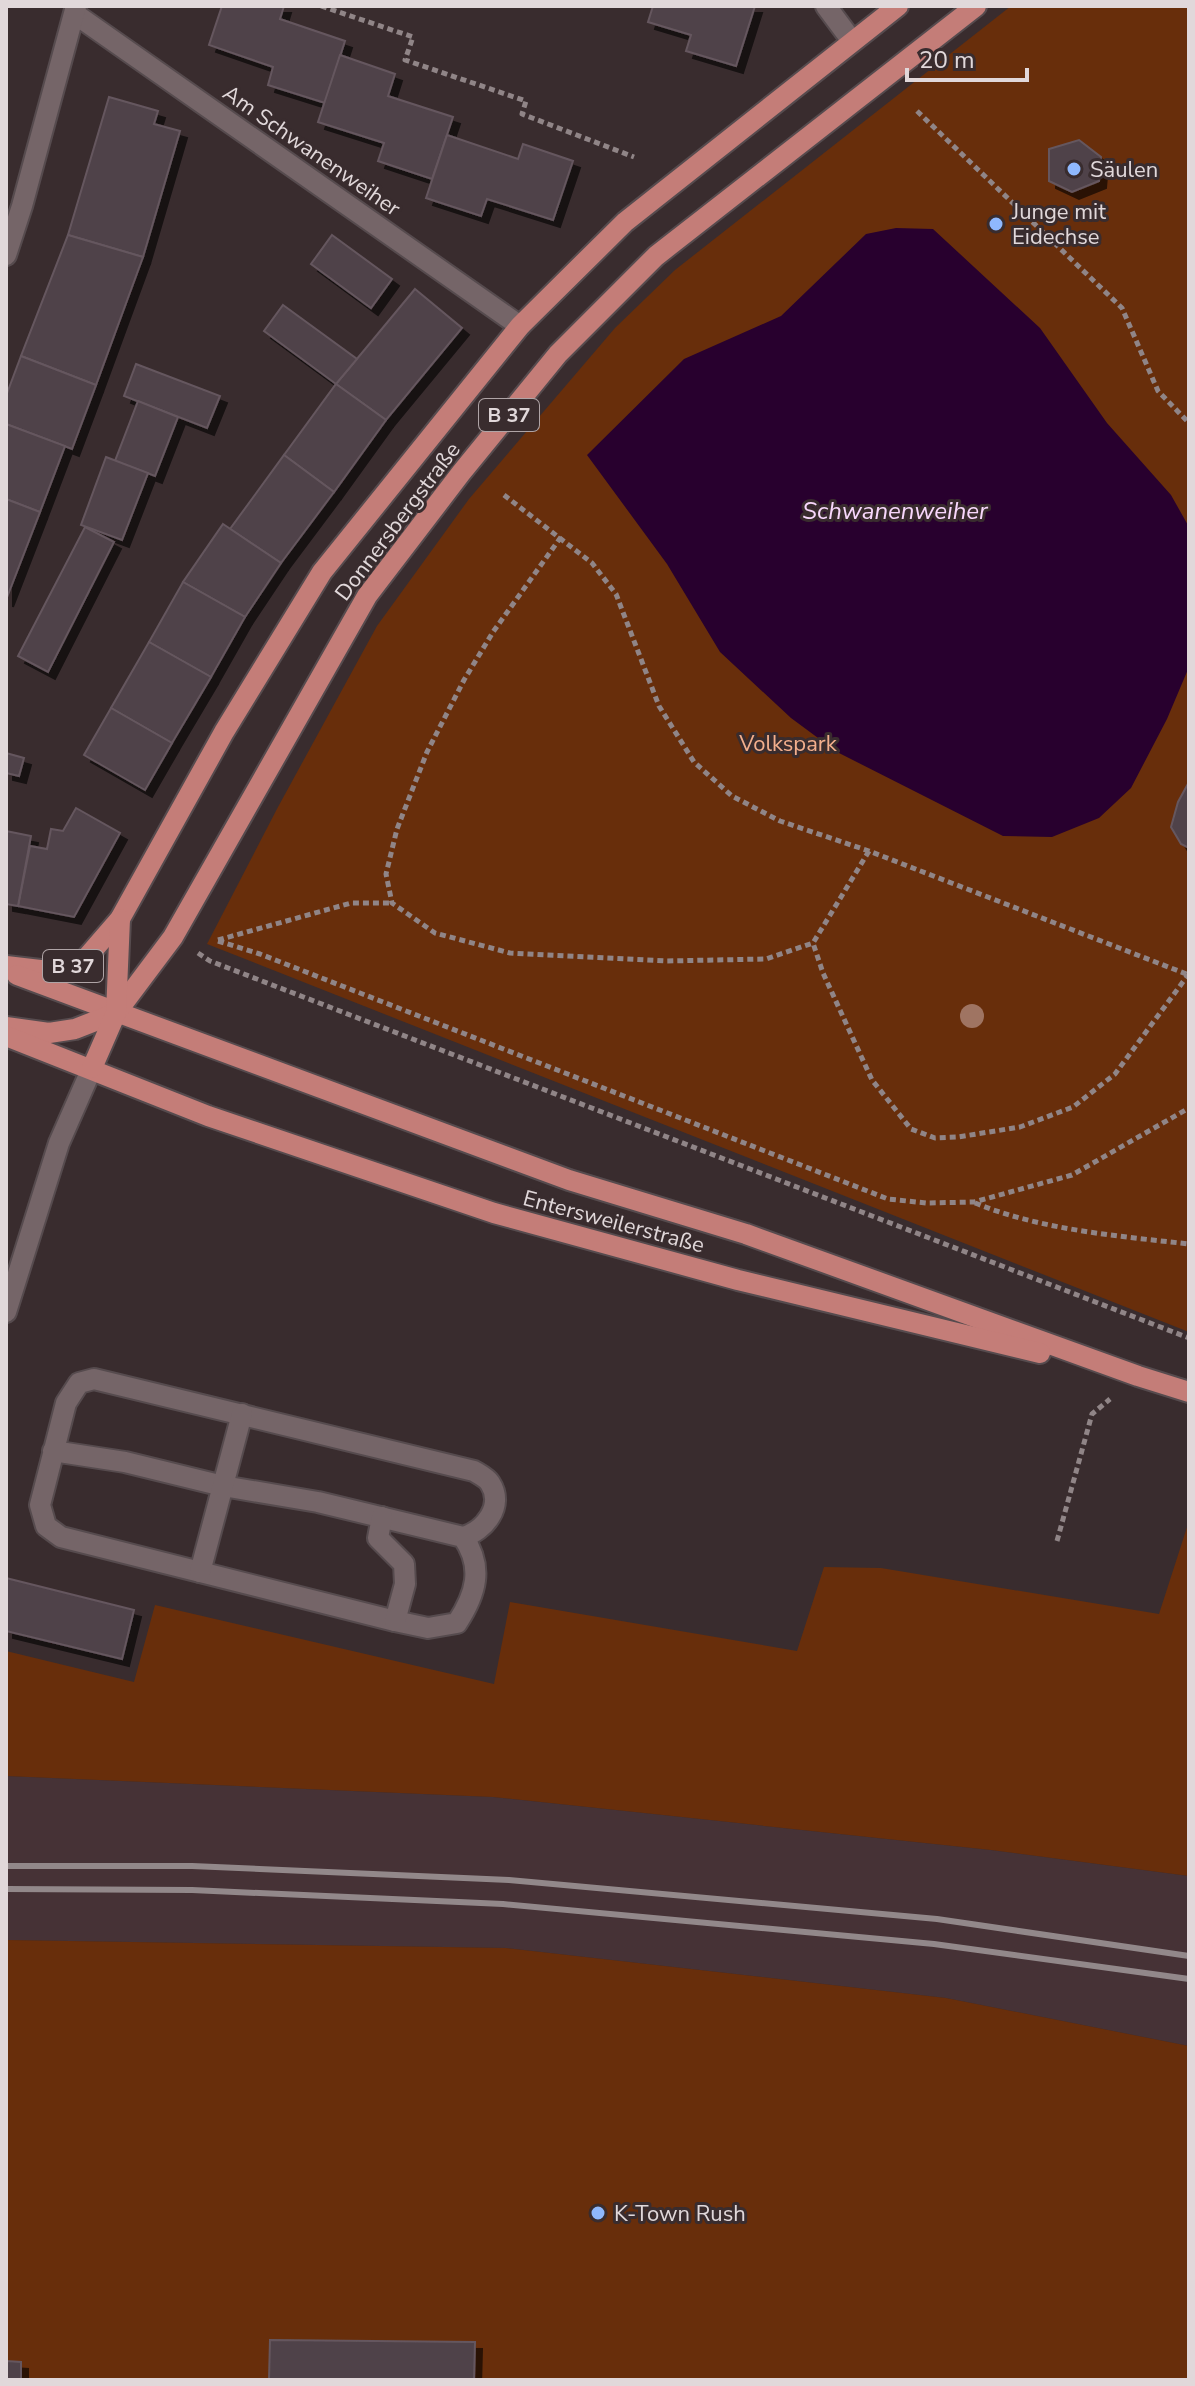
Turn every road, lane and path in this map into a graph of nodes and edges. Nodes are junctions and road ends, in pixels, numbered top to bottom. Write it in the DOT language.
graph roads {
  1 [pos="321,6"];
  2 [pos="826,6"];
  3 [pos="898,6"];
  4 [pos="976,6"];
  5 [pos="76,10"];
  6 [pos="852,41"];
  7 [pos="917,111"];
  8 [pos="634,157"];
  9 [pos="6,255"];
  10 [pos="520,326"];
  11 [pos="1189,423"];
  12 [pos="504,495"];
  13 [pos="561,537"];
  14 [pos="869,851"];
  15 [pos="392,903"];
  16 [pos="120,919"];
  17 [pos="813,943"];
  18 [pos="210,961"];
  19 [pos="6,968"];
  20 [pos="1189,975"];
  21 [pos="116,1013"];
  22 [pos="6,1027"];
  23 [pos="6,1036"];
  24 [pos="92,1068"];
  25 [pos="1189,1108"];
  26 [pos="974,1202"];
  27 [pos="1189,1244"];
  28 [pos="6,1312"];
  29 [pos="1189,1338"];
  30 [pos="1138,1376"];
  31 [pos="1189,1392"];
  32 [pos="242,1414"];
  33 [pos="53,1451"];
  34 [pos="223,1486"];
  35 [pos="382,1517"];
  36 [pos="463,1537"];
  37 [pos="1057,1541"];
  38 [pos="200,1572"];
  39 [pos="395,1621"];
  1 -- 8 [label="path"];
  2 -- 6 [label="street"];
  3 -- 6 [label="main road, Donnersbergstraße / B 37"];
  4 -- 21 [label="main road, Donnersbergstraße / B 37"];
  5 -- 9 [label="street"];
  5 -- 10 [label="street, Am Schwanenweiher"];
  6 -- 10 [label="main road, Donnersbergstraße / B 37"];
  7 -- 11 [label="path"];
  10 -- 16 [label="main road, Donnersbergstraße / B 37"];
  12 -- 13 [label="path"];
  13 -- 14 [label="path"];
  13 -- 15 [label="path"];
  14 -- 17 [label="path"];
  14 -- 20 [label="path"];
  15 -- 17 [label="path"];
  15 -- 26 [label="path"];
  16 -- 19 [label="main road, Donnersbergstraße / B 37"];
  16 -- 21 [label="main road"];
  17 -- 20 [label="path"];
  18 -- 29 [label="path"];
  19 -- 21 [label="main road, Entersweilerstraße"];
  21 -- 22 [label="main road"];
  21 -- 24 [label="main road"];
  21 -- 30 [label="main road, Entersweilerstraße"];
  23 -- 24 [label="main road, Entersweilerstraße"];
  24 -- 28 [label="street"];
  24 -- 30 [label="main road, Entersweilerstraße"];
  25 -- 26 [label="path"];
  26 -- 27 [label="path"];
  30 -- 31 [label="main road, Entersweilerstraße"];
  30 -- 37 [label="path"];
  32 -- 33 [label="street"];
  32 -- 34 [label="street"];
  32 -- 36 [label="street"];
  33 -- 34 [label="street"];
  33 -- 38 [label="street"];
  34 -- 35 [label="street"];
  34 -- 38 [label="street"];
  35 -- 36 [label="street"];
  35 -- 39 [label="street"];
  36 -- 39 [label="street"];
  38 -- 39 [label="street"];
}
